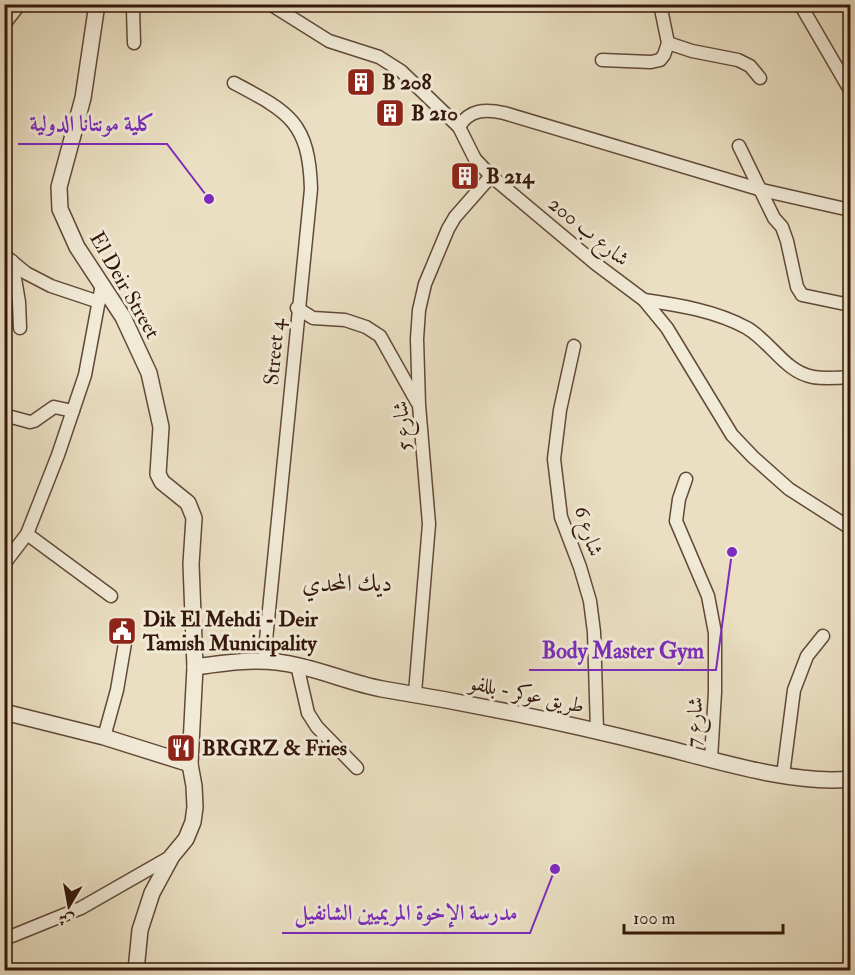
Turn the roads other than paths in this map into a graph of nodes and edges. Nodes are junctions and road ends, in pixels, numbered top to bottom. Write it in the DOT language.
graph roads {
  1 [pos="18,4"];
  2 [pos="97,4"];
  3 [pos="127,4"];
  4 [pos="270,4"];
  5 [pos="660,4"];
  6 [pos="800,4"];
  7 [pos="4,22"];
  8 [pos="134,43"];
  9 [pos="668,43"];
  10 [pos="602,60"];
  11 [pos="760,78"];
  12 [pos="234,83"];
  13 [pos="850,90"];
  14 [pos="459,127"];
  15 [pos="739,146"];
  16 [pos="491,177"];
  17 [pos="762,190"];
  18 [pos="850,210"];
  19 [pos="8,258"];
  20 [pos="102,284"];
  21 [pos="644,300"];
  22 [pos="99,302"];
  23 [pos="850,305"];
  24 [pos="297,308"];
  25 [pos="313,318"];
  26 [pos="296,326"];
  27 [pos="20,328"];
  28 [pos="574,346"];
  29 [pos="850,377"];
  30 [pos="419,405"];
  31 [pos="73,411"];
  32 [pos="4,415"];
  33 [pos="686,479"];
  34 [pos="850,528"];
  35 [pos="27,534"];
  36 [pos="4,564"];
  37 [pos="111,596"];
  38 [pos="823,636"];
  39 [pos="125,643"];
  40 [pos="264,660"];
  41 [pos="297,665"];
  42 [pos="195,667"];
  43 [pos="415,693"];
  44 [pos="4,712"];
  45 [pos="597,730"];
  46 [pos="104,737"];
  47 [pos="711,759"];
  48 [pos="190,764"];
  49 [pos="357,768"];
  50 [pos="783,775"];
  51 [pos="850,779"];
  52 [pos="172,856"];
  53 [pos="4,937"];
  54 [pos="136,970"];
  1 -- 7 [label="street"];
  2 -- 20 [label="street, El Deir Street"];
  3 -- 8 [label="street"];
  4 -- 14 [label="street, شارع ب 200"];
  5 -- 9 [label="street"];
  6 -- 13 [label="street"];
  9 -- 10 [label="street"];
  9 -- 11 [label="street"];
  12 -- 24 [label="street, Street 4"];
  14 -- 16 [label="street, شارع ب 200"];
  14 -- 17 [label="street"];
  15 -- 17 [label="street"];
  16 -- 21 [label="street, شارع ب 200"];
  16 -- 30 [label="street, شارع 5"];
  17 -- 18 [label="street"];
  17 -- 23 [label="street"];
  19 -- 22 [label="street"];
  19 -- 27 [label="street"];
  20 -- 22 [label="street"];
  20 -- 42 [label="street, El Deir Street"];
  21 -- 29 [label="street"];
  21 -- 34 [label="street, شارع ب 200"];
  22 -- 31 [label="street"];
  24 -- 25 [label="street"];
  24 -- 26 [label="street, Street 4"];
  25 -- 26 [label="street"];
  25 -- 30 [label="street"];
  26 -- 40 [label="street, Street 4"];
  28 -- 45 [label="street, شارع 6"];
  30 -- 43 [label="street, شارع 5"];
  31 -- 32 [label="street"];
  31 -- 35 [label="street"];
  33 -- 47 [label="street, شارع 7"];
  35 -- 36 [label="street"];
  35 -- 37 [label="street"];
  38 -- 50 [label="street"];
  39 -- 46 [label="street"];
  40 -- 41 [label="street, طريق عوكر - بللفو"];
  40 -- 42 [label="street, طريق عوكر - بللفو"];
  41 -- 43 [label="street, طريق عوكر - بللفو"];
  41 -- 49 [label="street"];
  42 -- 48 [label="street, El Deir Street"];
  43 -- 45 [label="street, طريق عوكر - بللفو"];
  44 -- 46 [label="street"];
  45 -- 47 [label="street, طريق عوكر - بللفو"];
  46 -- 48 [label="street"];
  47 -- 50 [label="street, طريق عوكر - بللفو"];
  48 -- 52 [label="street, El Deir Street"];
  50 -- 51 [label="street, طريق عوكر - بللفو"];
  52 -- 53 [label="street"];
  52 -- 54 [label="street, El Deir Street"];
}
